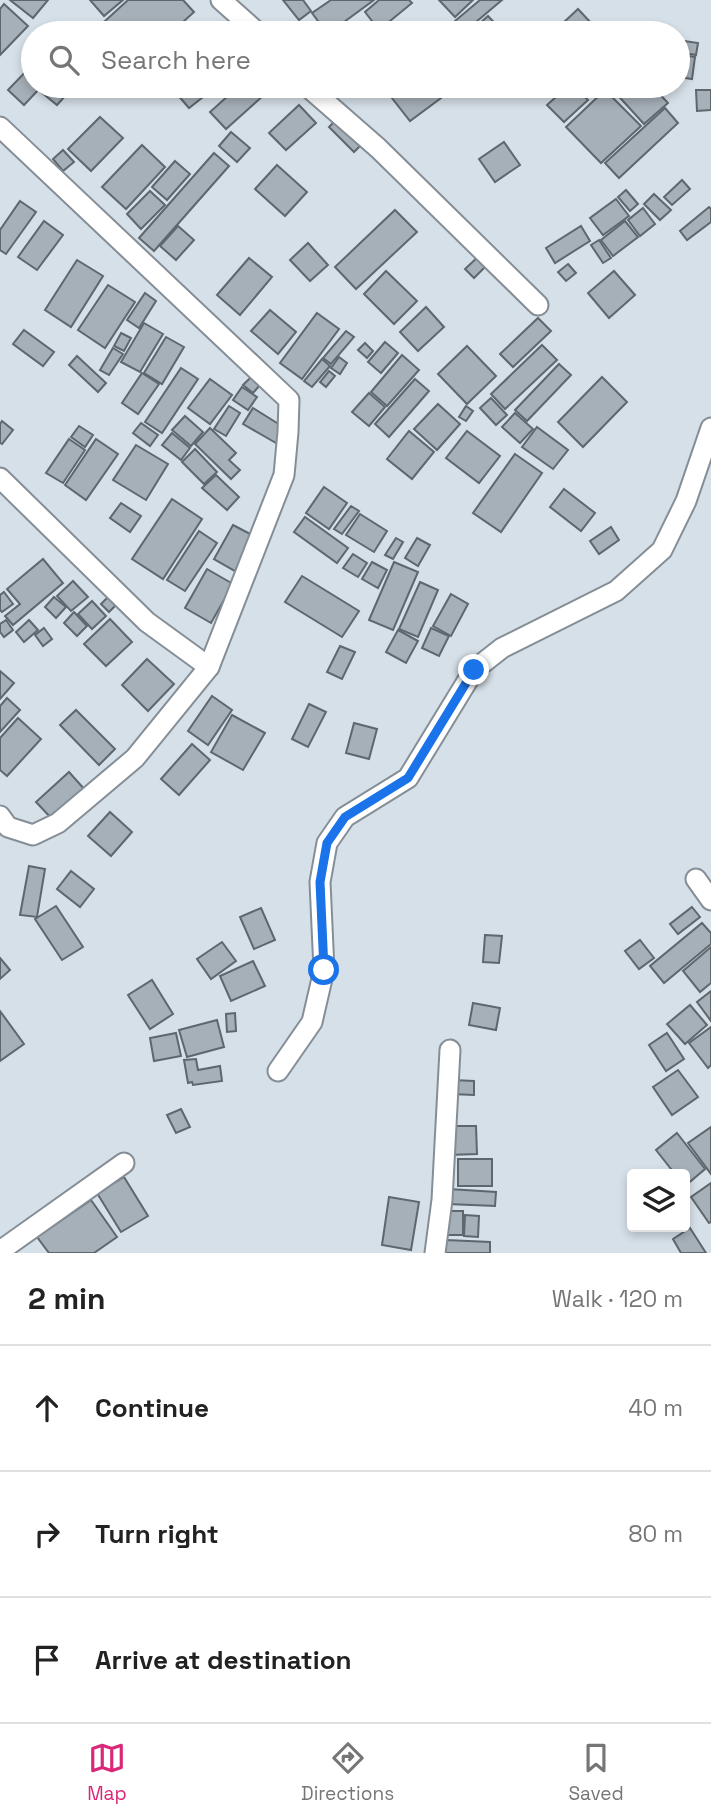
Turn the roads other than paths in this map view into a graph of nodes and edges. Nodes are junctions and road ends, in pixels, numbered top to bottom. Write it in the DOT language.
graph roads {
  1 [pos="221,0"];
  2 [pos="245,21"];
  3 [pos="321,98"];
  4 [pos="0,127"];
  5 [pos="538,305"];
  6 [pos="711,428"];
  7 [pos="0,478"];
  8 [pos="209,667"];
  9 [pos="0,816"];
  10 [pos="696,879"];
  11 [pos="711,900"];
  12 [pos="450,1050"];
  13 [pos="278,1071"];
  14 [pos="124,1163"];
  15 [pos="0,1251"];
  16 [pos="435,1253"];
  1 -- 2 [label="street"];
  3 -- 5 [label="street"];
  4 -- 8 [label="street"];
  6 -- 13 [label="street"];
  7 -- 8 [label="street"];
  8 -- 9 [label="street"];
  10 -- 11 [label="street"];
  12 -- 16 [label="street"];
  14 -- 15 [label="street"];
}
